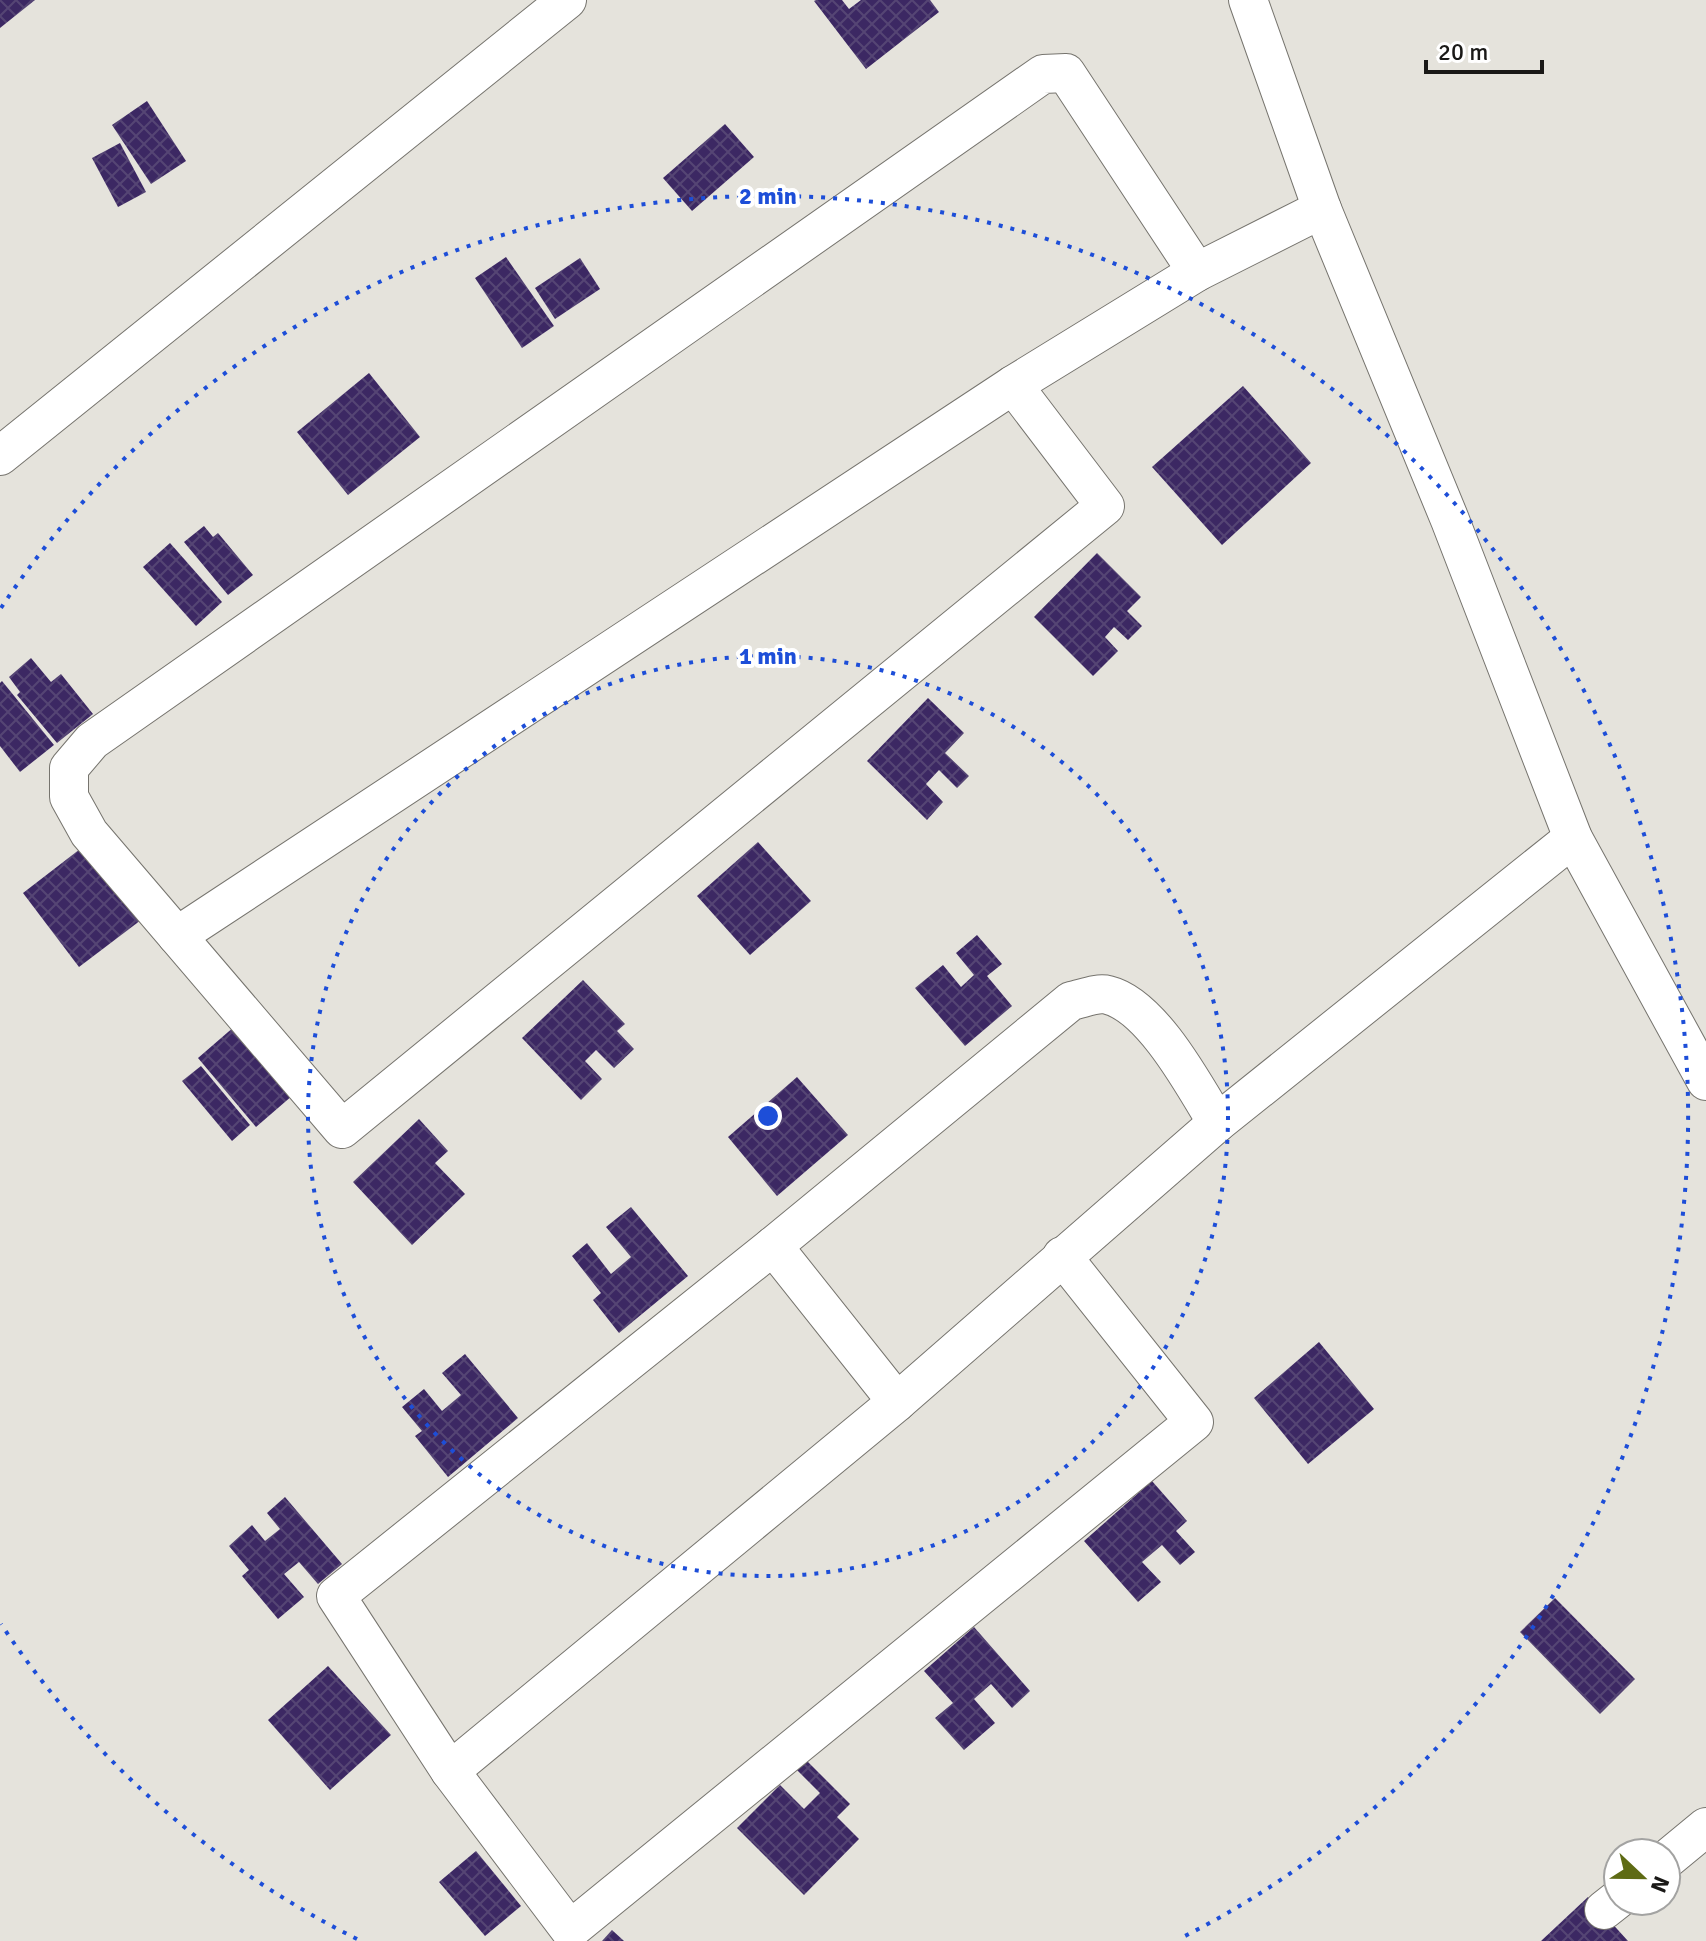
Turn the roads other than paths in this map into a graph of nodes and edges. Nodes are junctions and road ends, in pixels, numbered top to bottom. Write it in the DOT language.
graph roads {
  1 [pos="567,0"];
  2 [pos="1248,0"];
  3 [pos="1322,209"];
  4 [pos="1197,272"];
  5 [pos="1013,385"];
  6 [pos="0,456"];
  7 [pos="1573,838"];
  8 [pos="177,936"];
  9 [pos="1706,1081"];
  10 [pos="1217,1123"];
  11 [pos="773,1246"];
  12 [pos="1062,1256"];
  13 [pos="897,1402"];
  14 [pos="450,1771"];
  15 [pos="1706,1827"];
  16 [pos="1682,1847"];
  1 -- 6 [label="street"];
  2 -- 3 [label="street"];
  3 -- 4 [label="street"];
  3 -- 7 [label="street"];
  4 -- 5 [label="street"];
  4 -- 8 [label="street"];
  5 -- 8 [label="street"];
  5 -- 8 [label="street"];
  7 -- 9 [label="street"];
  7 -- 10 [label="street"];
  10 -- 11 [label="street"];
  10 -- 12 [label="street"];
  11 -- 13 [label="street"];
  11 -- 14 [label="street"];
  12 -- 13 [label="street"];
  12 -- 14 [label="street"];
  13 -- 14 [label="street"];
  15 -- 16 [label="street"];
}
